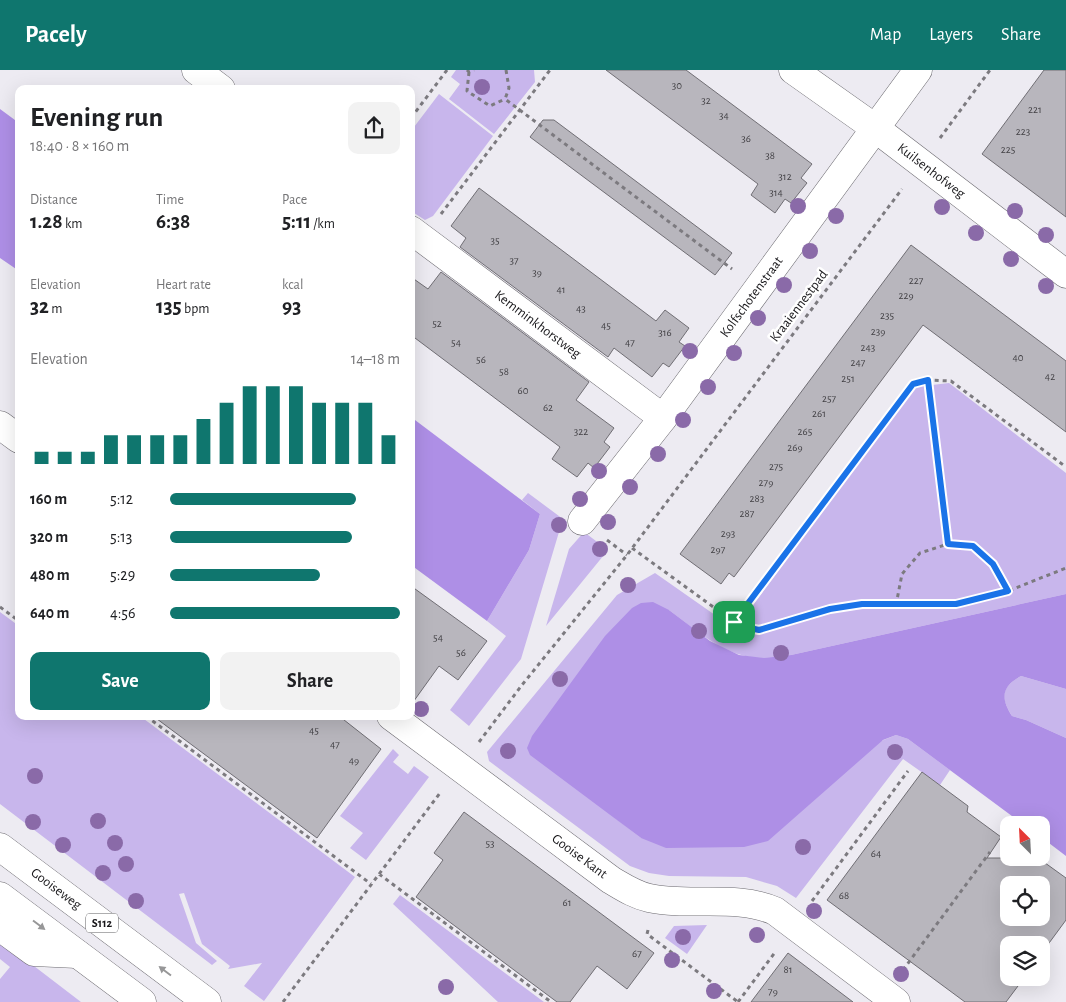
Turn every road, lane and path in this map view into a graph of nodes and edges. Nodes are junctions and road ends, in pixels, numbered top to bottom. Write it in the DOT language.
graph roads {
  1 [pos="196,70"];
  2 [pos="447,70"];
  3 [pos="474,70"];
  4 [pos="506,70"];
  5 [pos="550,70"];
  6 [pos="794,70"];
  7 [pos="918,70"];
  8 [pos="990,70"];
  9 [pos="468,71"];
  10 [pos="216,85"];
  11 [pos="505,99"];
  12 [pos="520,110"];
  13 [pos="415,113"];
  14 [pos="875,128"];
  15 [pos="920,164"];
  16 [pos="417,234"];
  17 [pos="1066,274"];
  18 [pos="758,288"];
  19 [pos="928,380"];
  20 [pos="662,418"];
  21 [pos="0,425"];
  22 [pos="15,436"];
  23 [pos="1066,467"];
  24 [pos="582,521"];
  25 [pos="948,544"];
  26 [pos="632,548"];
  27 [pos="627,556"];
  28 [pos="1066,568"];
  29 [pos="1008,591"];
  30 [pos="896,606"];
  31 [pos="0,607"];
  32 [pos="15,618"];
  33 [pos="734,622"];
  34 [pos="151,720"];
  35 [pos="396,720"];
  36 [pos="908,771"];
  37 [pos="0,847"];
  38 [pos="990,852"];
  39 [pos="379,874"];
  40 [pos="371,884"];
  41 [pos="0,896"];
  42 [pos="649,898"];
  43 [pos="794,926"];
  44 [pos="0,927"];
  45 [pos="77,954"];
  46 [pos="909,961"];
  47 [pos="206,1001"];
  48 [pos="142,1002"];
  49 [pos="551,1002"];
  50 [pos="738,1002"];
  51 [pos="896,1002"];
  1 -- 10 [label="main road"];
  2 -- 13 [label="path"];
  3 -- 9 [label="path"];
  4 -- 11 [label="path"];
  5 -- 12 [label="path"];
  6 -- 14 [label="main road, Kuilsenhofweg"];
  7 -- 14 [label="main road, Kolfschotenstraat"];
  8 -- 15 [label="path, Kraaiennestpad"];
  9 -- 11 [label="path"];
  11 -- 12 [label="path"];
  12 -- 16 [label="path"];
  12 -- 18 [label="path"];
  14 -- 15 [label="main road, Kuilsenhofweg"];
  14 -- 18 [label="main road, Kolfschotenstraat"];
  15 -- 17 [label="main road, Kuilsenhofweg"];
  15 -- 26 [label="path, Kraaiennestpad"];
  16 -- 20 [label="main road, Kemminkhorstweg"];
  18 -- 20 [label="main road, Kolfschotenstraat"];
  19 -- 23 [label="path"];
  19 -- 25 [label="path"];
  19 -- 33 [label="path"];
  20 -- 24 [label="main road, Kolfschotenstraat"];
  21 -- 22 [label="main road"];
  25 -- 29 [label="path"];
  25 -- 30 [label="path"];
  26 -- 27 [label="path, Kraaiennestpad"];
  26 -- 33 [label="path"];
  28 -- 29 [label="path"];
  29 -- 30 [label="path"];
  30 -- 33 [label="path"];
  31 -- 32 [label="path"];
  34 -- 40 [label="path"];
  35 -- 42 [label="main road, Gooise Kant"];
  36 -- 43 [label="path"];
  47 -- 37 [label="main road, Gooiseweg / S112, one-way"];
  38 -- 46 [label="path"];
  39 -- 49 [label="path"];
  41 -- 45 [label="main road, one-way"];
  42 -- 43 [label="main road, Gooise Kant"];
  42 -- 50 [label="path"];
  43 -- 50 [label="path"];
  43 -- 51 [label="main road, Gooise Kant"];
  44 -- 45 [label="main road"];
  45 -- 48 [label="main road"];
}
